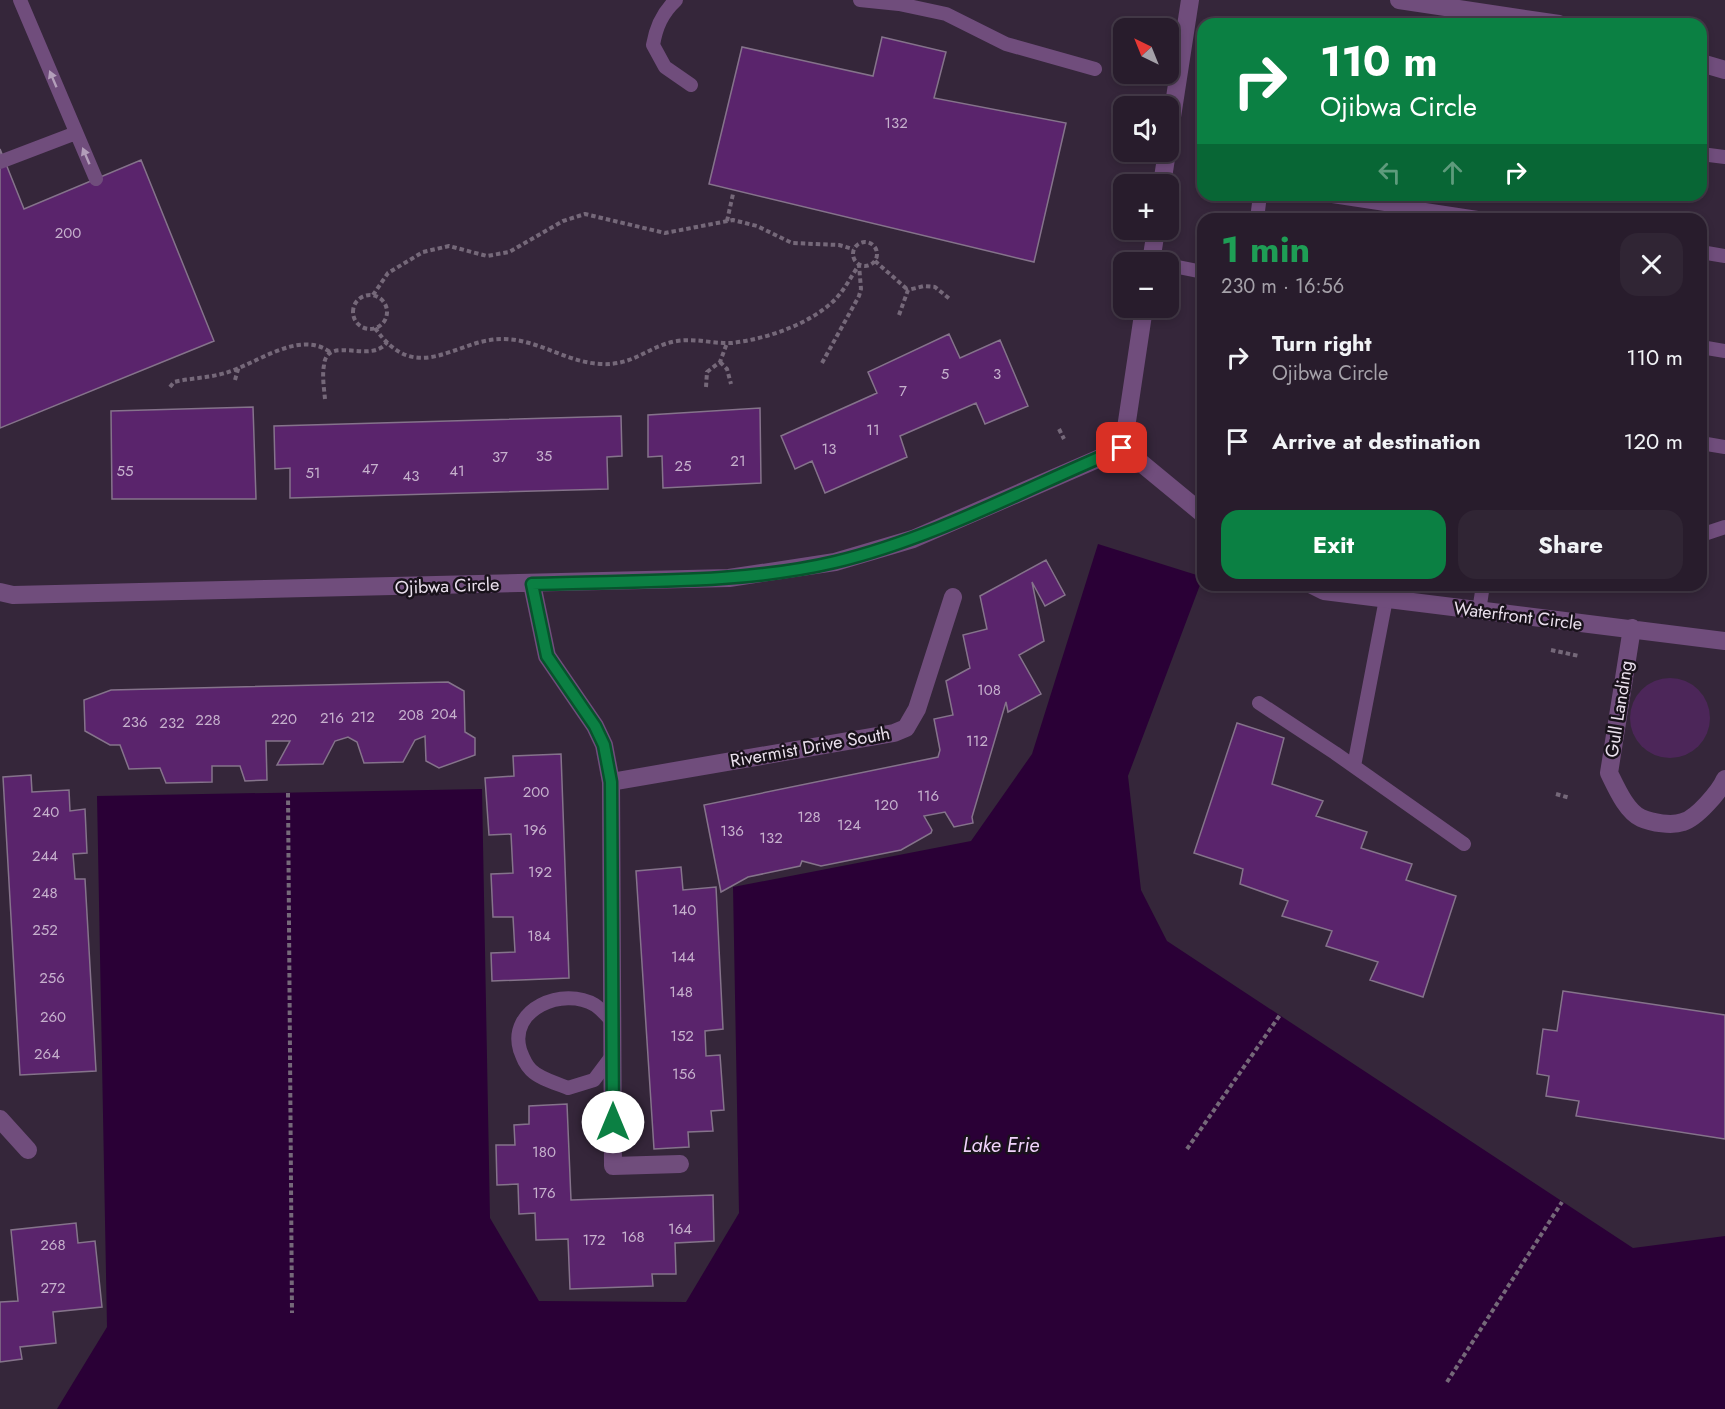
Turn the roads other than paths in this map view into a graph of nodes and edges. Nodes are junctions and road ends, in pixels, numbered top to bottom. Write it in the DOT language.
graph roads {
  1 [pos="20,0"];
  2 [pos="676,0"];
  3 [pos="860,0"];
  4 [pos="1190,0"];
  5 [pos="1399,0"];
  6 [pos="890,1"];
  7 [pos="948,7"];
  8 [pos="1519,18"];
  9 [pos="1707,65"];
  10 [pos="1095,69"];
  11 [pos="1725,70"];
  12 [pos="691,85"];
  13 [pos="1175,96"];
  14 [pos="76,133"];
  15 [pos="1707,155"];
  16 [pos="1725,157"];
  17 [pos="0,162"];
  18 [pos="96,179"];
  19 [pos="1366,201"];
  20 [pos="1444,213"];
  21 [pos="1707,253"];
  22 [pos="1725,255"];
  23 [pos="1179,267"];
  24 [pos="1197,271"];
  25 [pos="1142,318"];
  26 [pos="1707,348"];
  27 [pos="1725,351"];
  28 [pos="1707,444"];
  29 [pos="1725,447"];
  30 [pos="1122,448"];
  31 [pos="1197,509"];
  32 [pos="1725,527"];
  33 [pos="1707,533"];
  34 [pos="532,584"];
  35 [pos="1324,591"];
  36 [pos="1482,591"];
  37 [pos="0,592"];
  38 [pos="953,597"];
  39 [pos="1386,599"];
  40 [pos="1479,611"];
  41 [pos="1632,628"];
  42 [pos="1725,641"];
  43 [pos="1259,704"];
  44 [pos="1354,766"];
  45 [pos="1725,779"];
  46 [pos="611,782"];
  47 [pos="1464,844"];
  48 [pos="612,1021"];
  49 [pos="612,1056"];
  50 [pos="0,1119"];
  51 [pos="28,1150"];
  52 [pos="680,1164"];
  14 -- 1 [label="lane, one-way"];
  2 -- 12 [label="lane"];
  3 -- 6 [label="lane"];
  4 -- 13 [label="street"];
  5 -- 8 [label="street"];
  6 -- 7 [label="lane"];
  7 -- 10 [label="lane"];
  9 -- 11 [label="street"];
  14 -- 17 [label="lane"];
  18 -- 14 [label="lane, one-way"];
  15 -- 16 [label="lane"];
  19 -- 20 [label="lane"];
  21 -- 22 [label="lane"];
  23 -- 24 [label="lane"];
  25 -- 30 [label="street"];
  26 -- 27 [label="lane"];
  28 -- 29 [label="lane"];
  30 -- 31 [label="street"];
  30 -- 34 [label="street, Ojibwa Circle"];
  32 -- 33 [label="lane"];
  34 -- 37 [label="street, Ojibwa Circle"];
  34 -- 46 [label="street"];
  35 -- 39 [label="street, Waterfront Circle"];
  36 -- 40 [label="lane"];
  38 -- 46 [label="street, Rivermist Drive South"];
  39 -- 40 [label="street, Waterfront Circle"];
  39 -- 44 [label="lane"];
  40 -- 41 [label="street, Waterfront Circle"];
  41 -- 42 [label="street, Waterfront Circle"];
  41 -- 45 [label="street, Gull Landing"];
  43 -- 44 [label="lane"];
  44 -- 47 [label="lane"];
  46 -- 48 [label="street"];
  48 -- 49 [label="street"];
  48 -- 49 [label="lane"];
  49 -- 52 [label="street"];
  50 -- 51 [label="street"];
}
